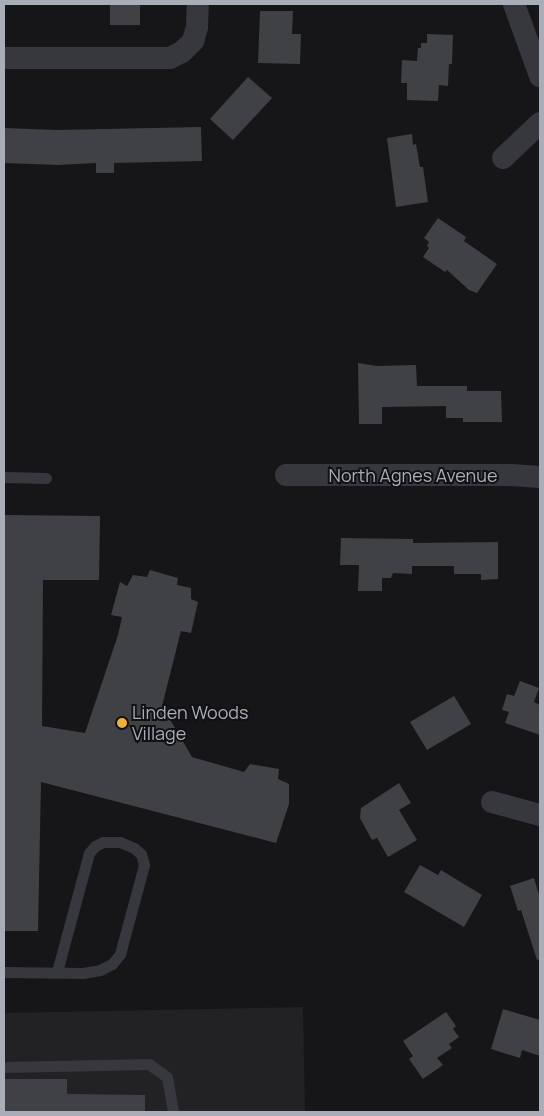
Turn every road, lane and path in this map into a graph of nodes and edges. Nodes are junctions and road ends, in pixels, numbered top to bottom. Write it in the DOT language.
graph roads {
  1 [pos="198,4"];
  2 [pos="514,4"];
  3 [pos="4,58"];
  4 [pos="540,76"];
  5 [pos="540,123"];
  6 [pos="503,158"];
  7 [pos="286,474"];
  8 [pos="4,477"];
  9 [pos="540,477"];
  10 [pos="46,478"];
  11 [pos="492,802"];
  12 [pos="540,815"];
  13 [pos="4,972"];
  14 [pos="57,972"];
  15 [pos="4,1067"];
  16 [pos="173,1112"];
  1 -- 3 [label="street"];
  2 -- 4 [label="street"];
  5 -- 6 [label="street"];
  7 -- 9 [label="street, North Agnes Avenue"];
  8 -- 10 [label="lane"];
  11 -- 12 [label="street"];
  13 -- 14 [label="lane"];
  14 -- 14 [label="lane"];
  15 -- 16 [label="lane"];
}
